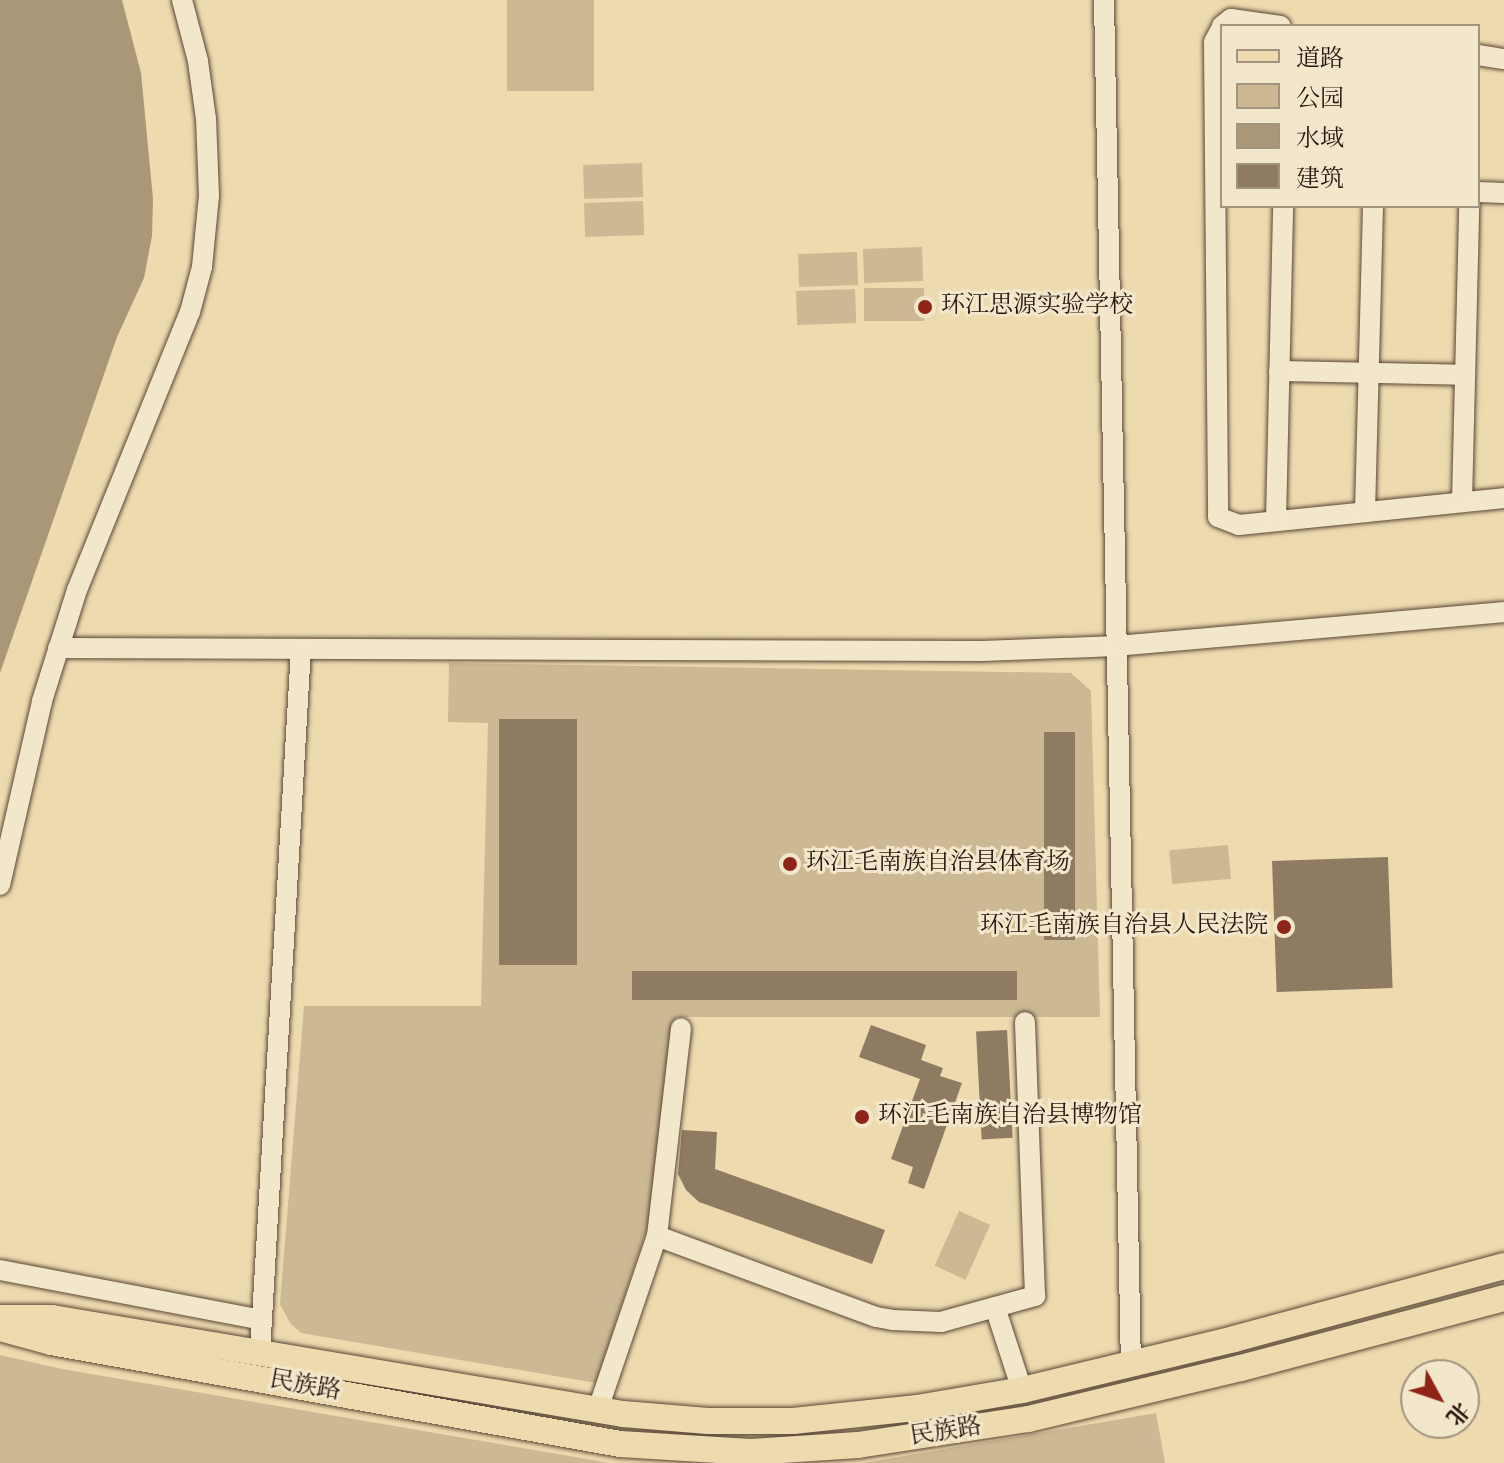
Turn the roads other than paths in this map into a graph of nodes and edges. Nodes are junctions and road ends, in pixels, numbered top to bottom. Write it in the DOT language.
graph roads {
  1 [pos="182,0"];
  2 [pos="1104,0"];
  3 [pos="1225,24"];
  4 [pos="1267,24"];
  5 [pos="1220,30"];
  6 [pos="1480,55"];
  7 [pos="1504,59"];
  8 [pos="1218,180"];
  9 [pos="1480,192"];
  10 [pos="1504,193"];
  11 [pos="1283,208"];
  12 [pos="1373,208"];
  13 [pos="1469,208"];
  14 [pos="1279,371"];
  15 [pos="1369,373"];
  16 [pos="1465,375"];
  17 [pos="1504,498"];
  18 [pos="1462,502"];
  19 [pos="1365,512"];
  20 [pos="1276,521"];
  21 [pos="1504,612"];
  22 [pos="1115,646"];
  23 [pos="58,648"];
  24 [pos="301,649"];
  25 [pos="0,885"];
  26 [pos="1025,1022"];
  27 [pos="681,1028"];
  28 [pos="657,1236"];
  29 [pos="1504,1266"];
  30 [pos="0,1270"];
  31 [pos="1504,1298"];
  32 [pos="995,1307"];
  33 [pos="0,1318"];
  34 [pos="262,1320"];
  35 [pos="0,1328"];
  36 [pos="260,1353"];
  37 [pos="1131,1364"];
  38 [pos="1022,1390"];
  39 [pos="598,1409"];
  1 -- 23 [label="street"];
  2 -- 22 [label="street"];
  3 -- 4 [label="street"];
  5 -- 8 [label="street"];
  6 -- 7 [label="street"];
  8 -- 20 [label="street"];
  9 -- 10 [label="street"];
  11 -- 14 [label="street"];
  12 -- 15 [label="street"];
  13 -- 16 [label="street"];
  14 -- 15 [label="street"];
  14 -- 20 [label="street"];
  15 -- 16 [label="street"];
  15 -- 19 [label="street"];
  16 -- 18 [label="street"];
  17 -- 18 [label="street"];
  18 -- 19 [label="street"];
  19 -- 20 [label="street"];
  21 -- 22 [label="street"];
  22 -- 24 [label="street"];
  22 -- 37 [label="street"];
  23 -- 24 [label="street"];
  23 -- 25 [label="street"];
  24 -- 34 [label="street"];
  26 -- 32 [label="street"];
  27 -- 28 [label="street"];
  28 -- 32 [label="street"];
  28 -- 39 [label="street"];
  29 -- 37 [label="main road, 民族路"];
  30 -- 34 [label="street"];
  31 -- 35 [label="main road, 民族路"];
  32 -- 38 [label="street"];
  33 -- 36 [label="main road, 民族路"];
  34 -- 36 [label="street"];
  36 -- 39 [label="main road, 民族路"];
  37 -- 38 [label="main road, 民族路"];
  38 -- 39 [label="main road, 民族路"];
}
